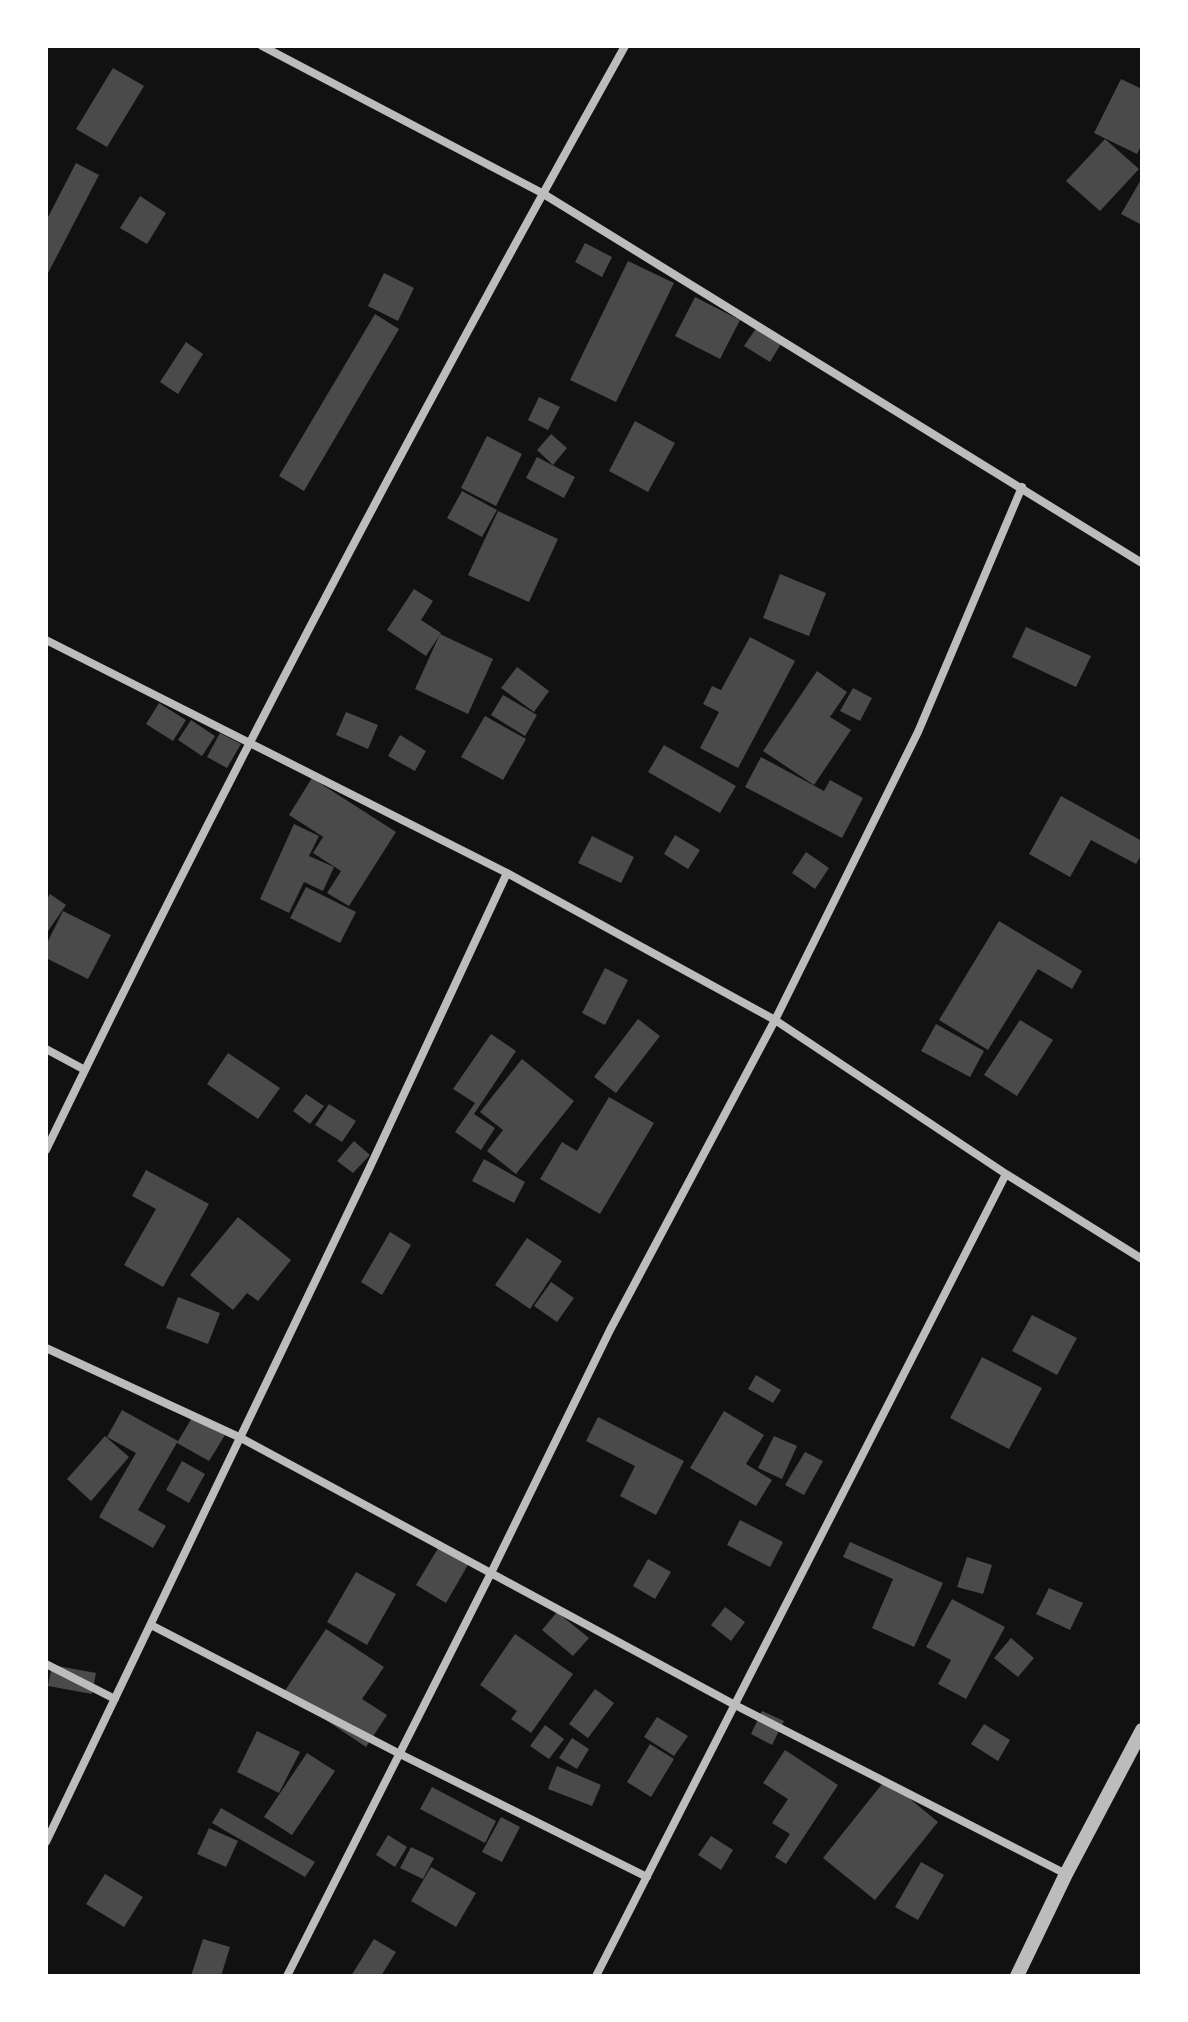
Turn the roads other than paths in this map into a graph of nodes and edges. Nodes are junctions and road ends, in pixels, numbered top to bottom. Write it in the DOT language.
graph roads {
  1 [pos="262,46"];
  2 [pos="625,46"];
  3 [pos="542,193"];
  4 [pos="1022,487"];
  5 [pos="1142,563"];
  6 [pos="46,640"];
  7 [pos="249,742"];
  8 [pos="507,873"];
  9 [pos="775,1020"];
  10 [pos="46,1049"];
  11 [pos="85,1070"];
  12 [pos="46,1150"];
  13 [pos="1006,1174"];
  14 [pos="1142,1259"];
  15 [pos="46,1348"];
  16 [pos="241,1438"];
  17 [pos="491,1573"];
  18 [pos="151,1625"];
  19 [pos="46,1664"];
  20 [pos="115,1699"];
  21 [pos="735,1705"];
  22 [pos="1142,1730"];
  23 [pos="400,1754"];
  24 [pos="46,1842"];
  25 [pos="1066,1874"];
  26 [pos="647,1877"];
  27 [pos="287,1976"];
  28 [pos="596,1976"];
  29 [pos="1017,1976"];
  1 -- 3 [label="street"];
  2 -- 3 [label="street"];
  3 -- 4 [label="street"];
  3 -- 7 [label="street"];
  4 -- 5 [label="street"];
  4 -- 9 [label="street"];
  6 -- 7 [label="street"];
  7 -- 8 [label="street"];
  7 -- 11 [label="street"];
  8 -- 9 [label="street"];
  8 -- 16 [label="street"];
  9 -- 13 [label="street"];
  9 -- 17 [label="street"];
  10 -- 11 [label="street"];
  11 -- 12 [label="street"];
  13 -- 14 [label="street"];
  13 -- 21 [label="street"];
  15 -- 16 [label="street"];
  16 -- 17 [label="street"];
  16 -- 18 [label="street"];
  17 -- 21 [label="street"];
  17 -- 23 [label="street"];
  18 -- 20 [label="street"];
  18 -- 23 [label="street"];
  19 -- 20 [label="street"];
  20 -- 24 [label="street"];
  21 -- 25 [label="street"];
  21 -- 26 [label="street"];
  22 -- 25 [label="street"];
  23 -- 26 [label="street"];
  23 -- 27 [label="street"];
  25 -- 29 [label="street"];
  26 -- 28 [label="street"];
}
